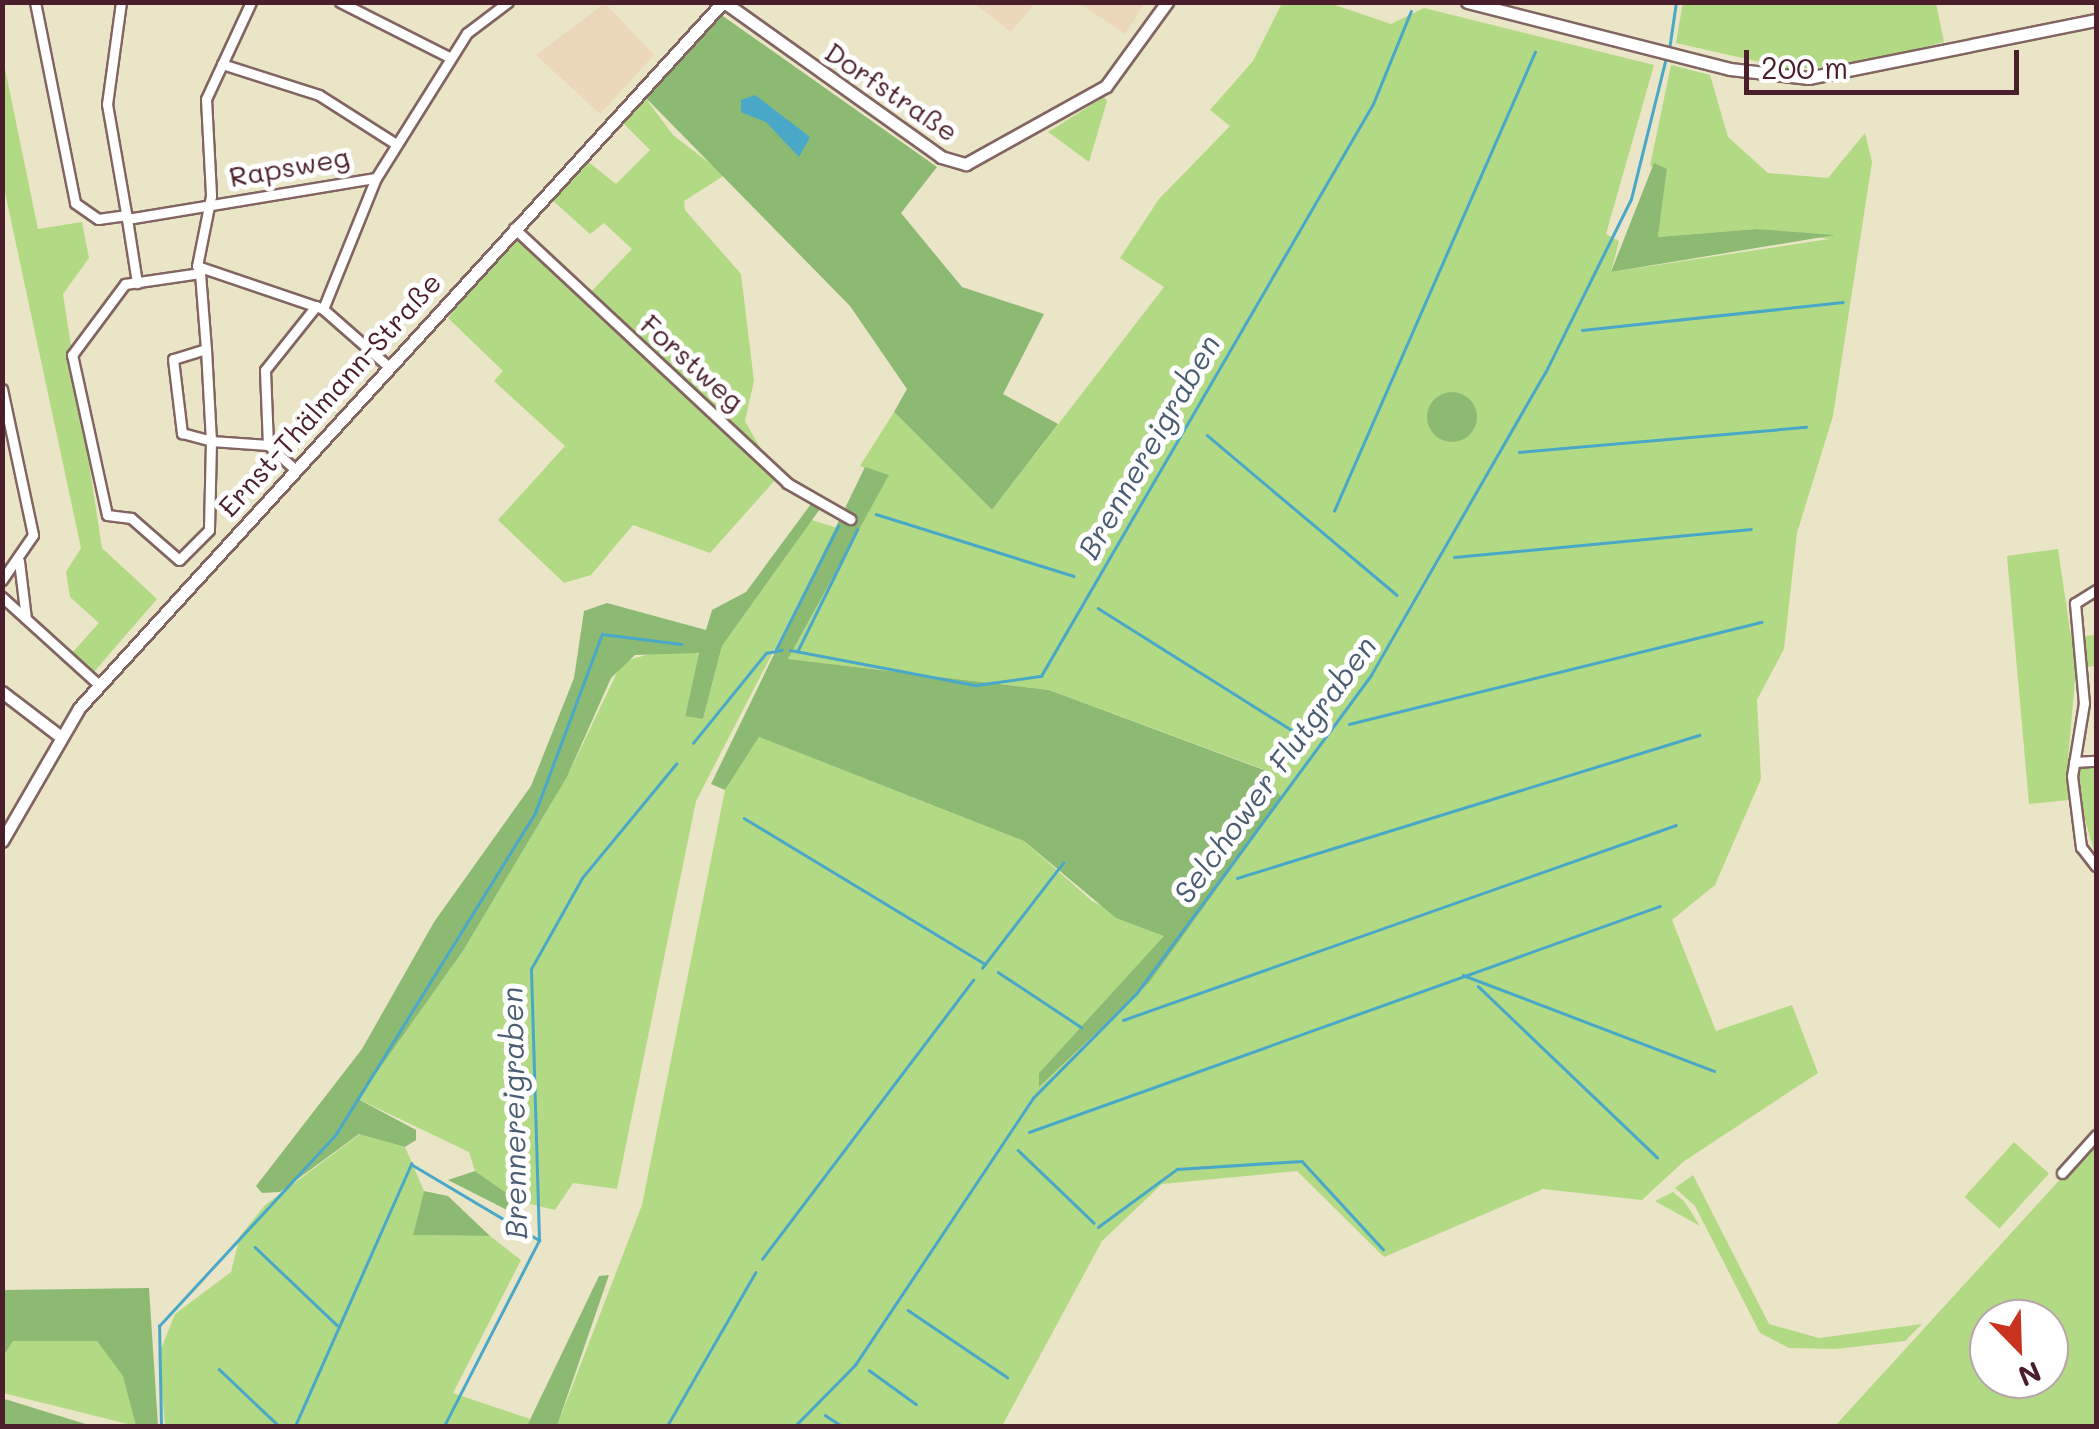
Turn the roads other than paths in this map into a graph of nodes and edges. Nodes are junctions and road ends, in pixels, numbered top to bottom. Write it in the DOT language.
graph roads {
  1 [pos="35,2"];
  2 [pos="120,2"];
  3 [pos="251,2"];
  4 [pos="340,2"];
  5 [pos="508,2"];
  6 [pos="723,2"];
  7 [pos="1166,2"];
  8 [pos="1467,2"];
  9 [pos="2096,20"];
  10 [pos="449,57"];
  11 [pos="222,64"];
  12 [pos="396,144"];
  13 [pos="376,178"];
  14 [pos="210,202"];
  15 [pos="127,217"];
  16 [pos="514,228"];
  17 [pos="200,273"];
  18 [pos="137,283"];
  19 [pos="320,308"];
  20 [pos="206,349"];
  21 [pos="389,366"];
  22 [pos="2,389"];
  23 [pos="212,441"];
  24 [pos="268,445"];
  25 [pos="295,469"];
  26 [pos="850,519"];
  27 [pos="18,562"];
  28 [pos="2,580"];
  29 [pos="2096,590"];
  30 [pos="2,597"];
  31 [pos="26,619"];
  32 [pos="99,685"];
  33 [pos="2,692"];
  34 [pos="57,734"];
  35 [pos="2096,761"];
  36 [pos="2074,762"];
  37 [pos="2,840"];
  38 [pos="2096,866"];
  39 [pos="2096,1135"];
  40 [pos="2062,1172"];
  1 -- 15 [label="street"];
  2 -- 15 [label="street"];
  3 -- 11 [label="street"];
  4 -- 10 [label="street"];
  5 -- 10 [label="street"];
  6 -- 7 [label="street, Dorfstraße"];
  6 -- 16 [label="street, Ernst-Thälmann-Straße"];
  8 -- 9 [label="street"];
  10 -- 12 [label="street"];
  11 -- 12 [label="street"];
  11 -- 14 [label="street"];
  12 -- 13 [label="street"];
  13 -- 14 [label="street, Rapsweg"];
  13 -- 19 [label="street"];
  14 -- 15 [label="street, Rapsweg"];
  14 -- 17 [label="street"];
  15 -- 18 [label="street"];
  16 -- 21 [label="street, Ernst-Thälmann-Straße"];
  16 -- 26 [label="street, Forstweg"];
  17 -- 18 [label="street"];
  17 -- 19 [label="street"];
  17 -- 20 [label="street"];
  18 -- 23 [label="street"];
  19 -- 21 [label="street"];
  19 -- 24 [label="street"];
  20 -- 23 [label="street"];
  20 -- 23 [label="street"];
  21 -- 25 [label="street, Ernst-Thälmann-Straße"];
  22 -- 27 [label="street"];
  23 -- 24 [label="street"];
  24 -- 25 [label="street"];
  25 -- 32 [label="street, Ernst-Thälmann-Straße"];
  27 -- 28 [label="street"];
  27 -- 31 [label="street"];
  29 -- 36 [label="street"];
  30 -- 31 [label="street"];
  31 -- 32 [label="street"];
  32 -- 34 [label="street, Ernst-Thälmann-Straße"];
  33 -- 34 [label="street"];
  34 -- 37 [label="street, Ernst-Thälmann-Straße"];
  35 -- 36 [label="street"];
  36 -- 38 [label="street"];
  39 -- 40 [label="street"];
}
